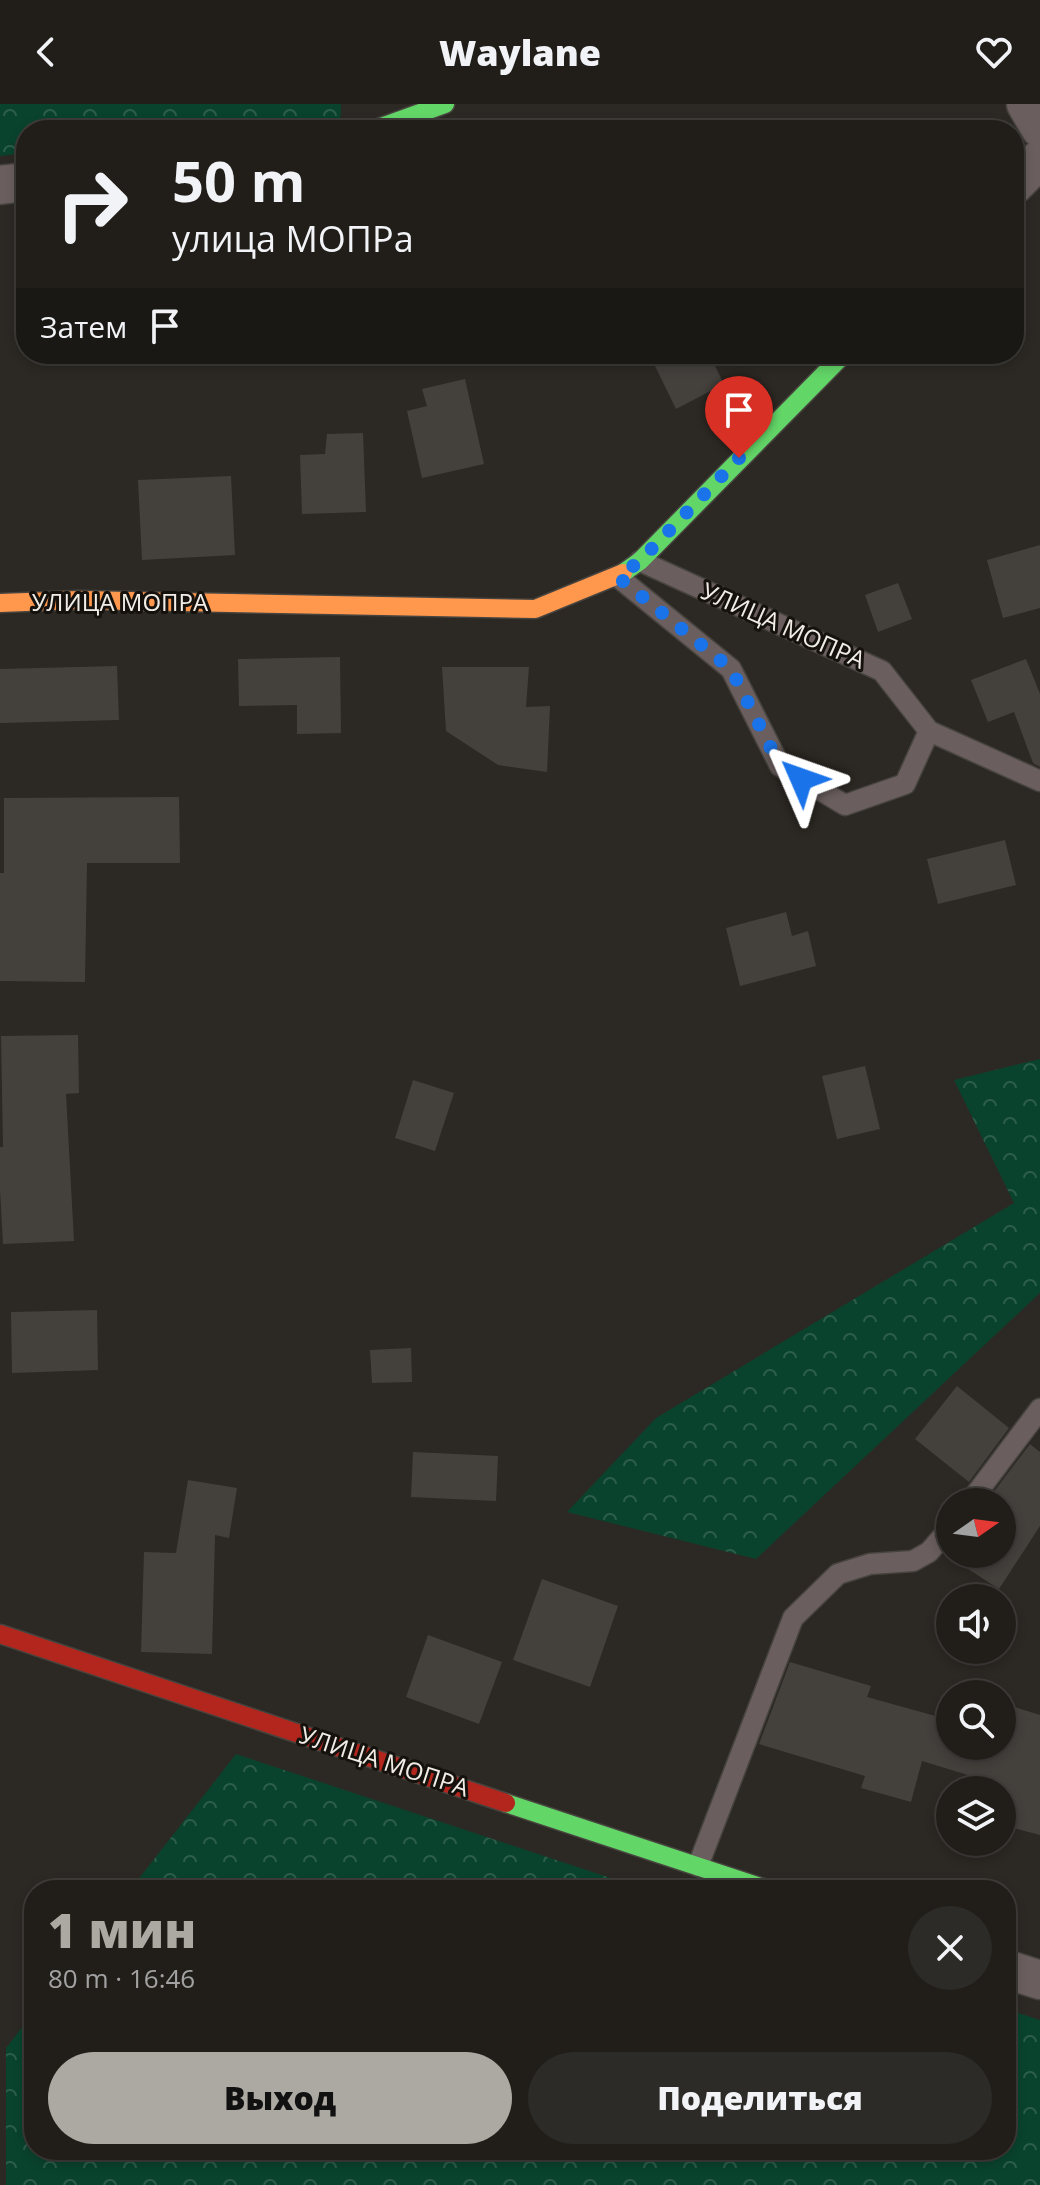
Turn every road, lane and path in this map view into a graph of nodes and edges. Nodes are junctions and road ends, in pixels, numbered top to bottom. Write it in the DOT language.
graph roads {
  1 [pos="445,104"];
  2 [pos="1026,104"];
  3 [pos="391,113"];
  4 [pos="1040,128"];
  5 [pos="1040,159"];
  6 [pos="1024,175"];
  7 [pos="834,364"];
  8 [pos="640,561"];
  9 [pos="618,577"];
  10 [pos="0,603"];
  11 [pos="929,731"];
  12 [pos="1040,781"];
  13 [pos="1040,1409"];
  14 [pos="981,1488"];
  15 [pos="936,1544"];
  16 [pos="0,1634"];
  17 [pos="698,1866"];
  18 [pos="739,1880"];
  19 [pos="1016,1972"];
  20 [pos="1040,1980"];
  1 -- 3 [label="street"];
  2 -- 4 [label="street"];
  5 -- 6 [label="street"];
  7 -- 8 [label="street, УЛИЦА МОПРА"];
  8 -- 9 [label="street, УЛИЦА МОПРА"];
  8 -- 11 [label="lane, УЛИЦА МОПРА"];
  9 -- 10 [label="street, УЛИЦА МОПРА"];
  9 -- 11 [label="lane, УЛИЦА МОПРА"];
  11 -- 12 [label="lane"];
  13 -- 14 [label="lane"];
  15 -- 17 [label="lane"];
  16 -- 17 [label="street, УЛИЦА МОПРА"];
  17 -- 18 [label="street, УЛИЦА МОПРА"];
  19 -- 20 [label="street"];
}
